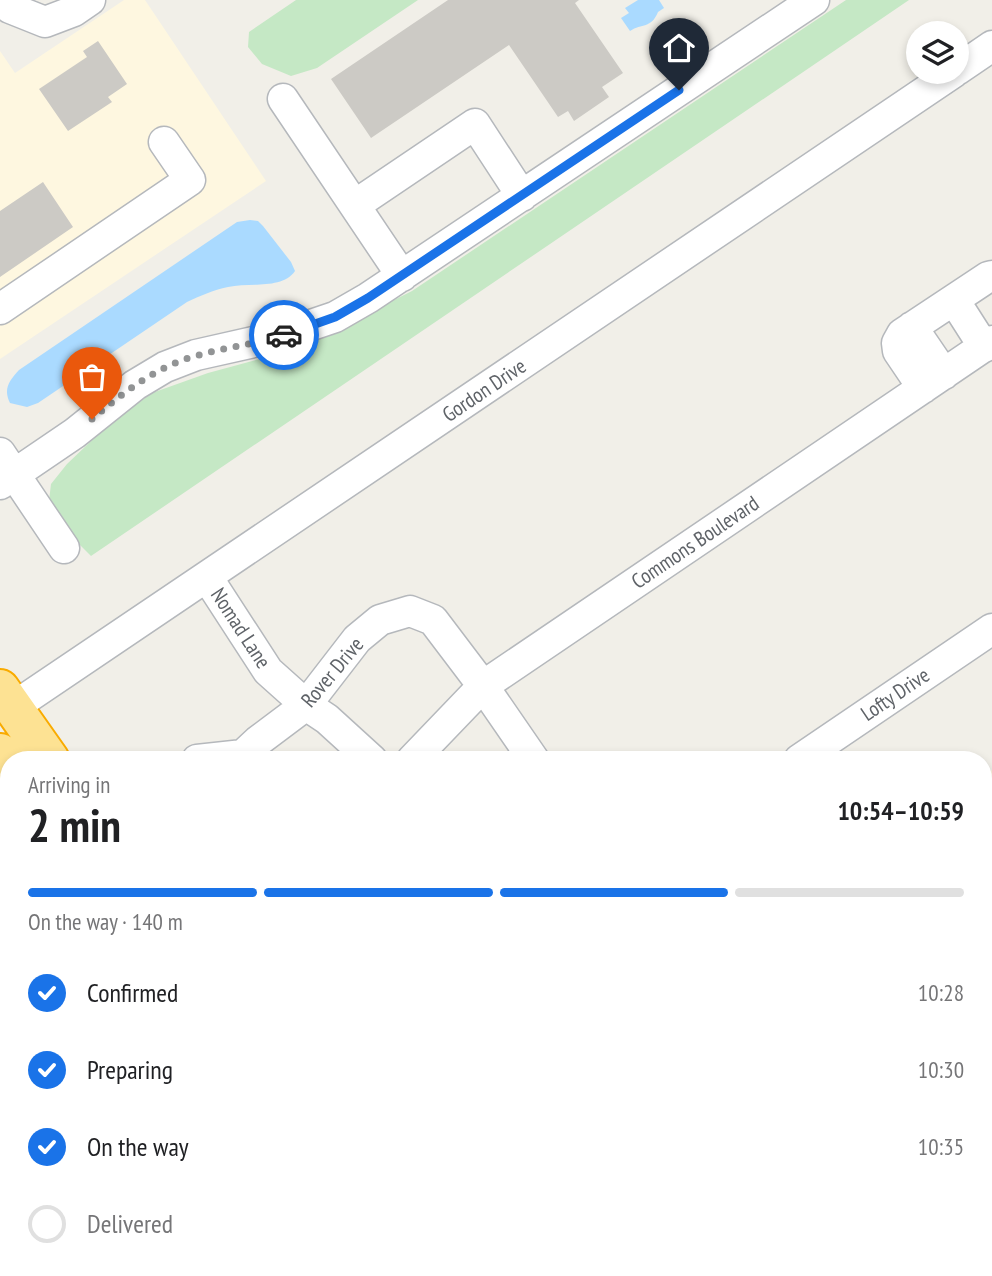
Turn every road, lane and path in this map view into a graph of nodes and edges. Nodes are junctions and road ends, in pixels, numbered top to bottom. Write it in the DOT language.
graph roads {
  1 [pos="4,0"];
  2 [pos="90,0"];
  3 [pos="814,0"];
  4 [pos="992,46"];
  5 [pos="969,62"];
  6 [pos="937,84"];
  7 [pos="283,99"];
  8 [pos="164,142"];
  9 [pos="522,196"];
  10 [pos="355,205"];
  11 [pos="402,276"];
  12 [pos="992,276"];
  13 [pos="954,300"];
  14 [pos="0,309"];
  15 [pos="988,344"];
  16 [pos="934,381"];
  17 [pos="5,470"];
  18 [pos="64,548"];
  19 [pos="207,577"];
  20 [pos="992,629"];
  21 [pos="483,686"];
  22 [pos="6,698"];
  23 [pos="306,705"];
  24 [pos="44,751"];
  25 [pos="249,751"];
  26 [pos="362,751"];
  27 [pos="421,751"];
  28 [pos="528,751"];
  29 [pos="812,751"];
  1 -- 2 [label="street"];
  3 -- 9 [label="street"];
  4 -- 5 [label="street, Gordon Drive"];
  6 -- 19 [label="street, Gordon Drive"];
  7 -- 10 [label="street"];
  8 -- 14 [label="street"];
  9 -- 10 [label="street"];
  9 -- 11 [label="street"];
  10 -- 11 [label="street"];
  11 -- 17 [label="street"];
  12 -- 13 [label="street"];
  13 -- 15 [label="street"];
  13 -- 16 [label="street"];
  15 -- 16 [label="street, Commons Boulevard"];
  16 -- 21 [label="street, Commons Boulevard"];
  17 -- 18 [label="street"];
  19 -- 22 [label="street, Gordon Drive"];
  19 -- 23 [label="street, Nomad Lane"];
  20 -- 29 [label="street, Lofty Drive"];
  21 -- 23 [label="street, Rover Drive"];
  21 -- 27 [label="street, Commons Boulevard"];
  21 -- 28 [label="street"];
  22 -- 24 [label="highway"];
  23 -- 25 [label="street, Rover Drive"];
  23 -- 26 [label="street, Nomad Lane"];
}
